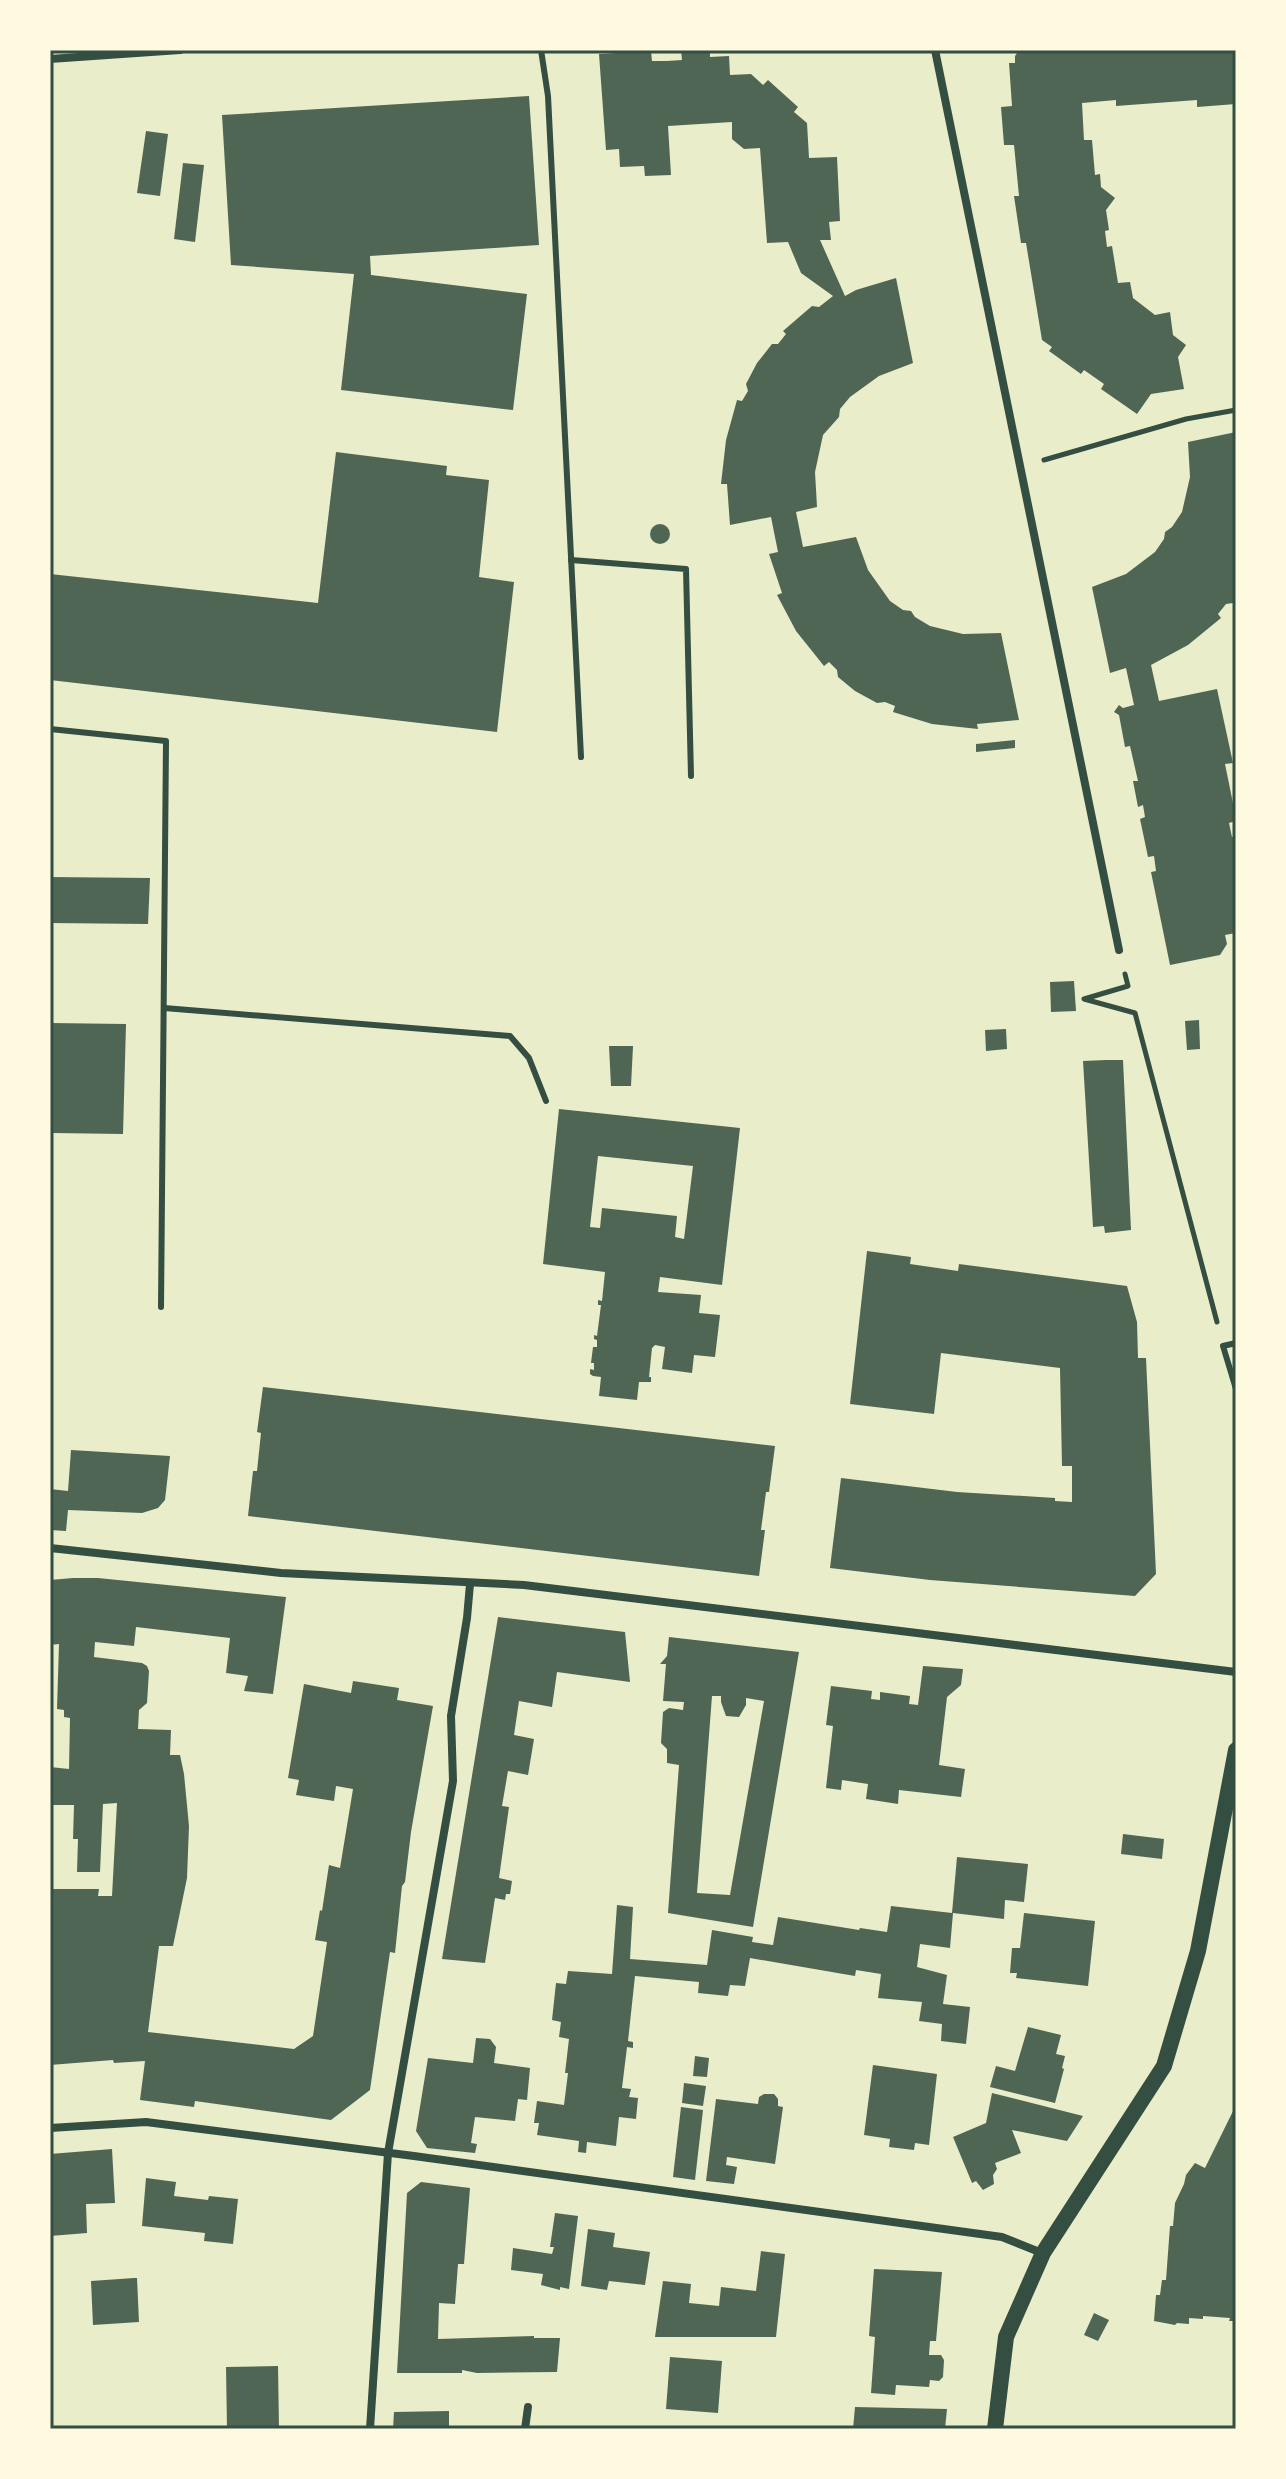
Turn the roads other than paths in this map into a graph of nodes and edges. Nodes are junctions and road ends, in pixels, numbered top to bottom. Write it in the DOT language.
graph roads {
  1 [pos="180,50"];
  2 [pos="541,50"];
  3 [pos="935,50"];
  4 [pos="50,59"];
  5 [pos="571,560"];
  6 [pos="50,729"];
  7 [pos="581,757"];
  8 [pos="691,776"];
  9 [pos="1119,950"];
  10 [pos="164,1008"];
  11 [pos="546,1101"];
  12 [pos="161,1307"];
  13 [pos="1236,1343"];
  14 [pos="1236,1389"];
  15 [pos="50,1548"];
  16 [pos="470,1584"];
  17 [pos="1236,1672"];
  18 [pos="1236,1750"];
  19 [pos="50,2128"];
  20 [pos="388,2153"];
  21 [pos="1043,2253"];
  22 [pos="528,2407"];
  23 [pos="370,2429"];
  24 [pos="525,2429"];
  25 [pos="995,2429"];
  1 -- 4 [label="street"];
  2 -- 5 [label="lane"];
  3 -- 9 [label="street"];
  5 -- 7 [label="lane"];
  5 -- 8 [label="lane"];
  6 -- 10 [label="lane"];
  10 -- 11 [label="lane"];
  10 -- 12 [label="lane"];
  13 -- 14 [label="lane"];
  15 -- 16 [label="street"];
  16 -- 17 [label="street"];
  16 -- 20 [label="street"];
  18 -- 21 [label="main road"];
  19 -- 20 [label="street"];
  20 -- 21 [label="street"];
  20 -- 23 [label="street"];
  21 -- 25 [label="main road"];
  22 -- 24 [label="street"];
}
